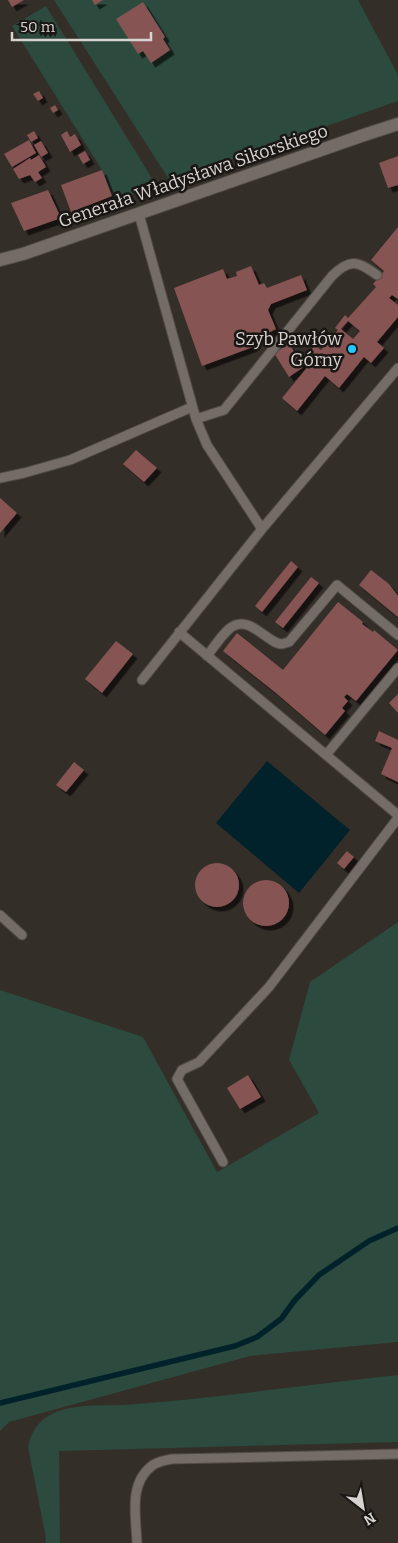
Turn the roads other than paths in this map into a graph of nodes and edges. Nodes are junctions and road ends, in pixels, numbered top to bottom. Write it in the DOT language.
graph roads {
  1 [pos="398,124"];
  2 [pos="139,214"];
  3 [pos="0,260"];
  4 [pos="377,275"];
  5 [pos="398,368"];
  6 [pos="192,407"];
  7 [pos="196,419"];
  8 [pos="0,478"];
  9 [pos="262,528"];
  10 [pos="179,632"];
  11 [pos="398,635"];
  12 [pos="207,656"];
  13 [pos="398,668"];
  14 [pos="142,680"];
  15 [pos="326,755"];
  16 [pos="398,816"];
  17 [pos="0,915"];
  18 [pos="22,935"];
  19 [pos="223,1162"];
  20 [pos="398,1454"];
  21 [pos="137,1543"];
  1 -- 2 [label="street, Generała Władysława Sikorskiego"];
  2 -- 3 [label="street, Generała Władysława Sikorskiego"];
  2 -- 6 [label="lane"];
  4 -- 7 [label="lane"];
  5 -- 9 [label="lane"];
  6 -- 7 [label="lane"];
  6 -- 8 [label="lane"];
  7 -- 9 [label="lane"];
  9 -- 10 [label="lane"];
  10 -- 12 [label="lane"];
  10 -- 14 [label="lane"];
  11 -- 12 [label="lane"];
  12 -- 15 [label="lane"];
  13 -- 15 [label="lane"];
  15 -- 16 [label="lane"];
  16 -- 19 [label="lane"];
  17 -- 18 [label="lane"];
  20 -- 21 [label="lane"];
}
